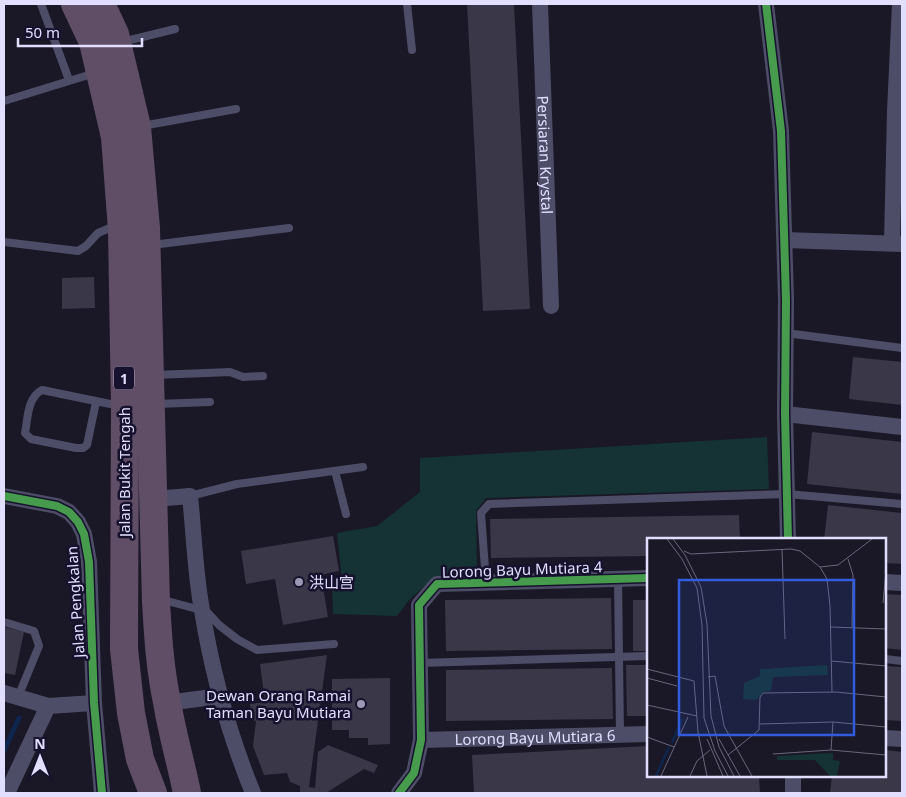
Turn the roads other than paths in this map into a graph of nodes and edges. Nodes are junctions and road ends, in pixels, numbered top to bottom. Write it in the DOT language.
graph roads {
  1 [pos="41,4"];
  2 [pos="75,4"];
  3 [pos="101,4"];
  4 [pos="407,4"];
  5 [pos="540,4"];
  6 [pos="766,4"];
  7 [pos="900,4"];
  8 [pos="175,29"];
  9 [pos="117,43"];
  10 [pos="412,50"];
  11 [pos="100,72"];
  12 [pos="69,80"];
  13 [pos="4,100"];
  14 [pos="236,109"];
  15 [pos="138,127"];
  16 [pos="122,223"];
  17 [pos="289,228"];
  18 [pos="785,240"];
  19 [pos="4,242"];
  20 [pos="897,244"];
  21 [pos="147,246"];
  22 [pos="551,306"];
  23 [pos="786,333"];
  24 [pos="902,348"];
  25 [pos="150,375"];
  26 [pos="263,376"];
  27 [pos="96,402"];
  28 [pos="210,402"];
  29 [pos="151,404"];
  30 [pos="125,407"];
  31 [pos="785,414"];
  32 [pos="902,427"];
  33 [pos="363,467"];
  34 [pos="335,471"];
  35 [pos="787,494"];
  36 [pos="4,496"];
  37 [pos="190,496"];
  38 [pos="154,500"];
  39 [pos="902,504"];
  40 [pos="346,514"];
  41 [pos="788,538"];
  42 [pos="647,578"];
  43 [pos="618,579"];
  44 [pos="886,582"];
  45 [pos="486,583"];
  46 [pos="902,584"];
  47 [pos="156,602"];
  48 [pos="201,610"];
  49 [pos="4,622"];
  50 [pos="334,644"];
  51 [pos="647,656"];
  52 [pos="620,657"];
  53 [pos="886,659"];
  54 [pos="902,661"];
  55 [pos="420,663"];
  56 [pos="11,695"];
  57 [pos="220,696"];
  58 [pos="94,703"];
  59 [pos="167,703"];
  60 [pos="48,706"];
  61 [pos="647,734"];
  62 [pos="620,735"];
  63 [pos="886,738"];
  64 [pos="902,739"];
  65 [pos="420,740"];
  66 [pos="140,759"];
  67 [pos="182,762"];
  68 [pos="793,777"];
  69 [pos="7,793"];
  70 [pos="102,793"];
  71 [pos="142,793"];
  72 [pos="153,793"];
  73 [pos="187,793"];
  74 [pos="198,793"];
  75 [pos="252,793"];
  76 [pos="399,793"];
  77 [pos="793,793"];
  1 -- 12 [label="lane"];
  2 -- 11 [label="highway, Jalan Bukit Tengah / 1"];
  3 -- 9 [label="highway, Jalan Bukit Tengah / 1"];
  4 -- 10 [label="lane"];
  5 -- 22 [label="street, Persiaran Krystal"];
  6 -- 18 [label="street"];
  7 -- 20 [label="street"];
  8 -- 9 [label="lane"];
  9 -- 15 [label="highway, Jalan Bukit Tengah / 1"];
  11 -- 12 [label="lane"];
  11 -- 16 [label="highway, Jalan Bukit Tengah / 1"];
  12 -- 13 [label="lane"];
  14 -- 15 [label="lane"];
  15 -- 21 [label="highway, Jalan Bukit Tengah / 1"];
  16 -- 19 [label="lane"];
  16 -- 30 [label="highway, Jalan Bukit Tengah / 1"];
  17 -- 21 [label="lane"];
  18 -- 20 [label="street"];
  18 -- 23 [label="street"];
  21 -- 25 [label="highway, Jalan Bukit Tengah / 1"];
  23 -- 24 [label="lane"];
  23 -- 31 [label="street"];
  25 -- 26 [label="lane"];
  25 -- 29 [label="highway, Jalan Bukit Tengah / 1"];
  27 -- 27 [label="lane"];
  27 -- 30 [label="lane"];
  28 -- 29 [label="lane"];
  29 -- 38 [label="highway, Jalan Bukit Tengah / 1"];
  30 -- 66 [label="highway, Jalan Bukit Tengah / 1"];
  31 -- 32 [label="street"];
  31 -- 35 [label="street"];
  33 -- 34 [label="lane"];
  34 -- 37 [label="lane"];
  34 -- 40 [label="lane"];
  35 -- 39 [label="lane"];
  35 -- 41 [label="street"];
  35 -- 45 [label="lane"];
  36 -- 58 [label="street, Jalan Pengkalan"];
  37 -- 38 [label="street"];
  37 -- 48 [label="street"];
  38 -- 47 [label="highway, Jalan Bukit Tengah / 1"];
  42 -- 43 [label="street, Lorong Bayu Mutiara 4"];
  43 -- 45 [label="street, Lorong Bayu Mutiara 4"];
  43 -- 52 [label="lane"];
  44 -- 46 [label="street"];
  45 -- 55 [label="street, Lorong Bayu Mutiara 4"];
  47 -- 48 [label="lane"];
  47 -- 59 [label="highway, Jalan Bukit Tengah / 1"];
  48 -- 50 [label="lane"];
  48 -- 57 [label="street"];
  49 -- 56 [label="lane"];
  51 -- 52 [label="lane"];
  52 -- 55 [label="lane"];
  52 -- 62 [label="lane"];
  53 -- 54 [label="lane"];
  55 -- 65 [label="street, Lorong Bayu Mutiara 4"];
  56 -- 60 [label="street"];
  57 -- 59 [label="street"];
  57 -- 75 [label="street"];
  58 -- 60 [label="street"];
  58 -- 70 [label="street, Jalan Pengkalan"];
  59 -- 67 [label="highway, Jalan Bukit Tengah / 1"];
  60 -- 69 [label="street"];
  61 -- 62 [label="street, Lorong Bayu Mutiara 6"];
  62 -- 65 [label="street, Lorong Bayu Mutiara 6"];
  63 -- 64 [label="street"];
  65 -- 76 [label="street, Lorong Bayu Mutiara 4"];
  66 -- 71 [label="highway"];
  66 -- 72 [label="highway, Jalan Bukit Tengah / 1"];
  67 -- 73 [label="highway, Jalan Bukit Tengah / 1"];
  67 -- 74 [label="highway"];
  68 -- 77 [label="street"];
}
